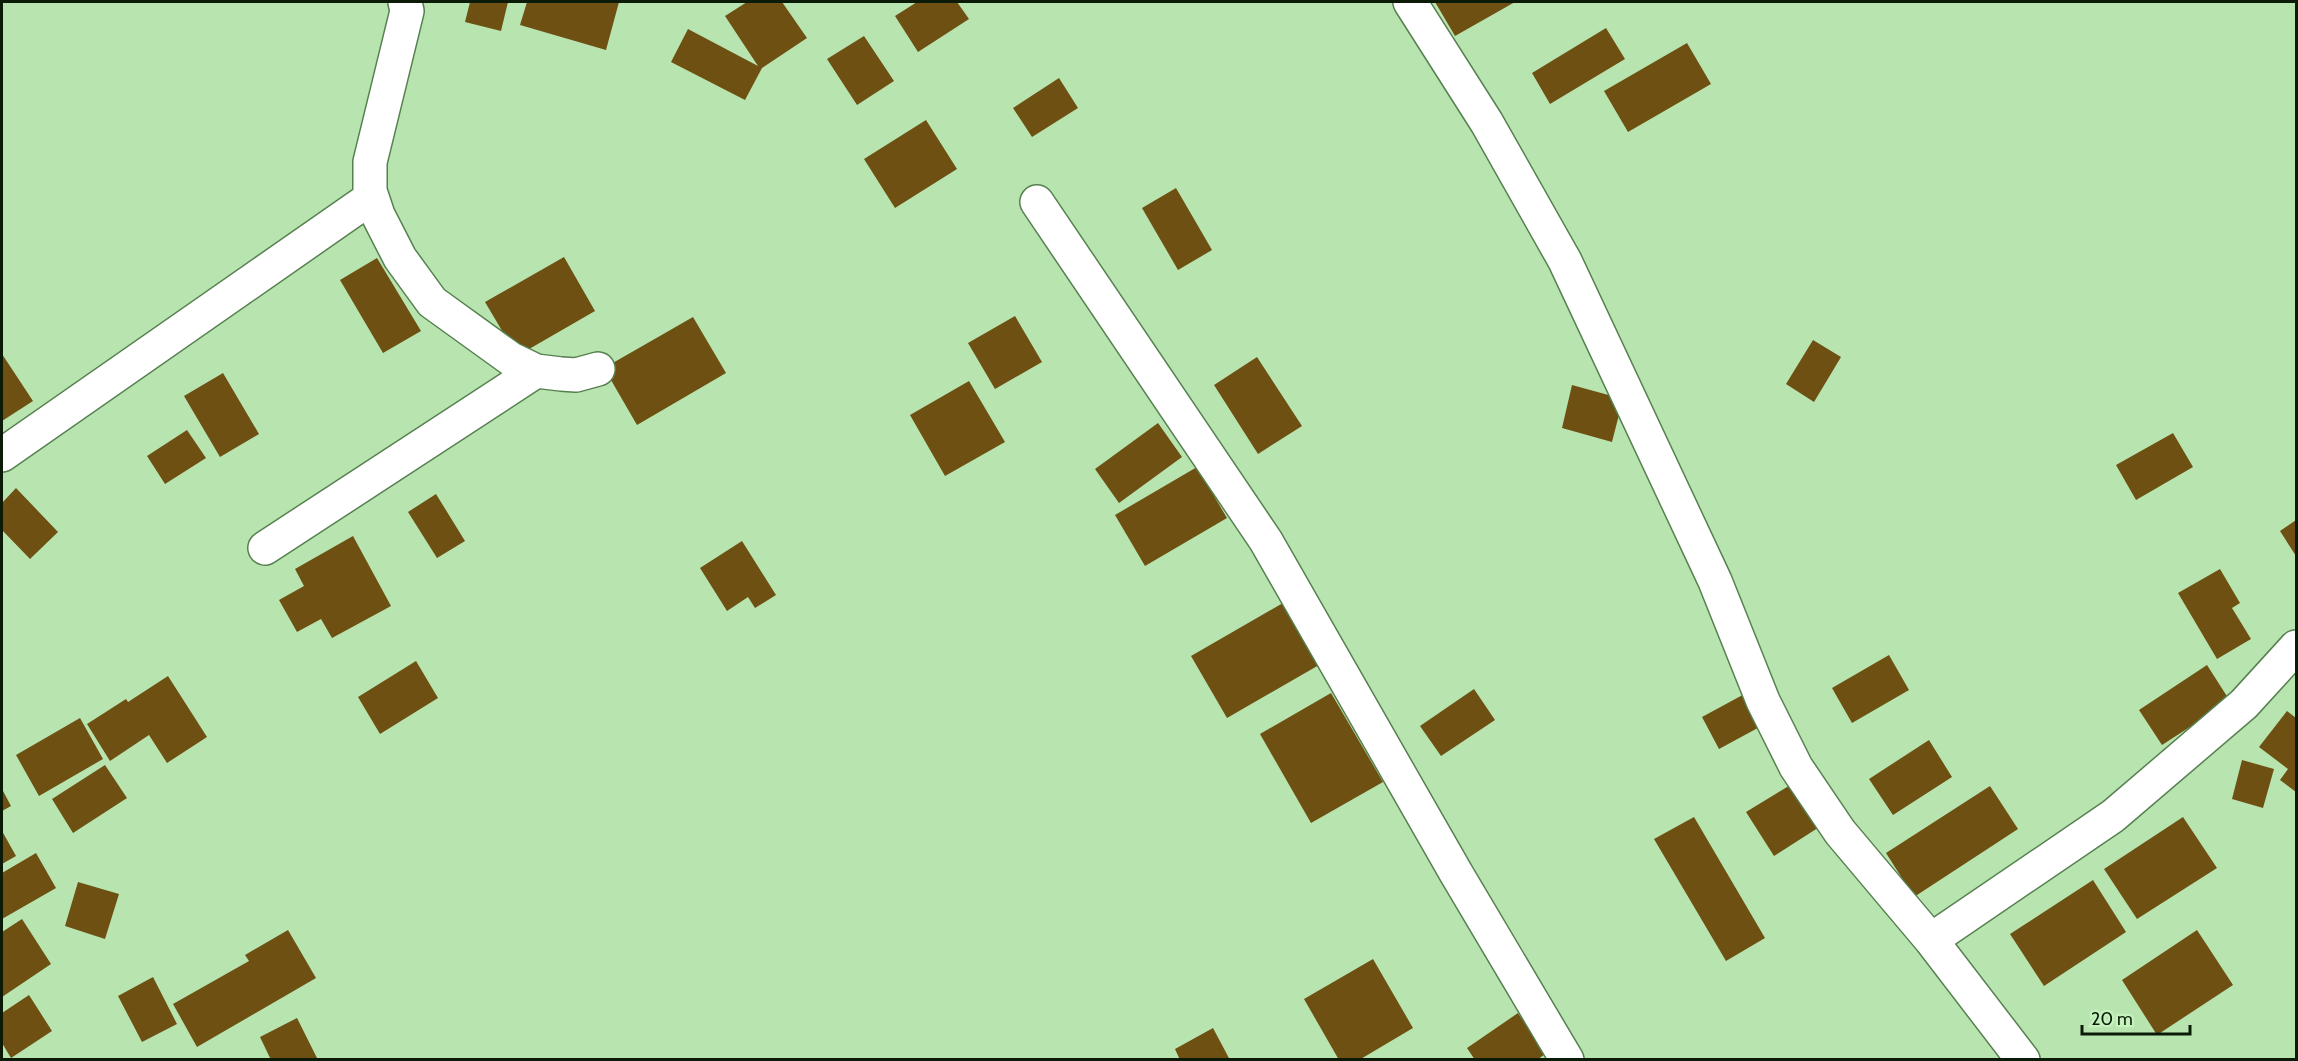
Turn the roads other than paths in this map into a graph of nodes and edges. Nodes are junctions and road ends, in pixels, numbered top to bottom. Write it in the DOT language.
graph roads {
  1 [pos="405,2"];
  2 [pos="1410,2"];
  3 [pos="372,198"];
  4 [pos="1037,202"];
  5 [pos="598,369"];
  6 [pos="536,371"];
  7 [pos="2,455"];
  8 [pos="265,548"];
  9 [pos="2296,647"];
  10 [pos="1931,940"];
  11 [pos="1567,1059"];
  12 [pos="2023,1059"];
  1 -- 3 [label="street"];
  2 -- 10 [label="street"];
  3 -- 6 [label="street"];
  3 -- 7 [label="street"];
  4 -- 11 [label="street"];
  5 -- 6 [label="street"];
  6 -- 8 [label="street"];
  9 -- 10 [label="street"];
  10 -- 12 [label="street"];
}
